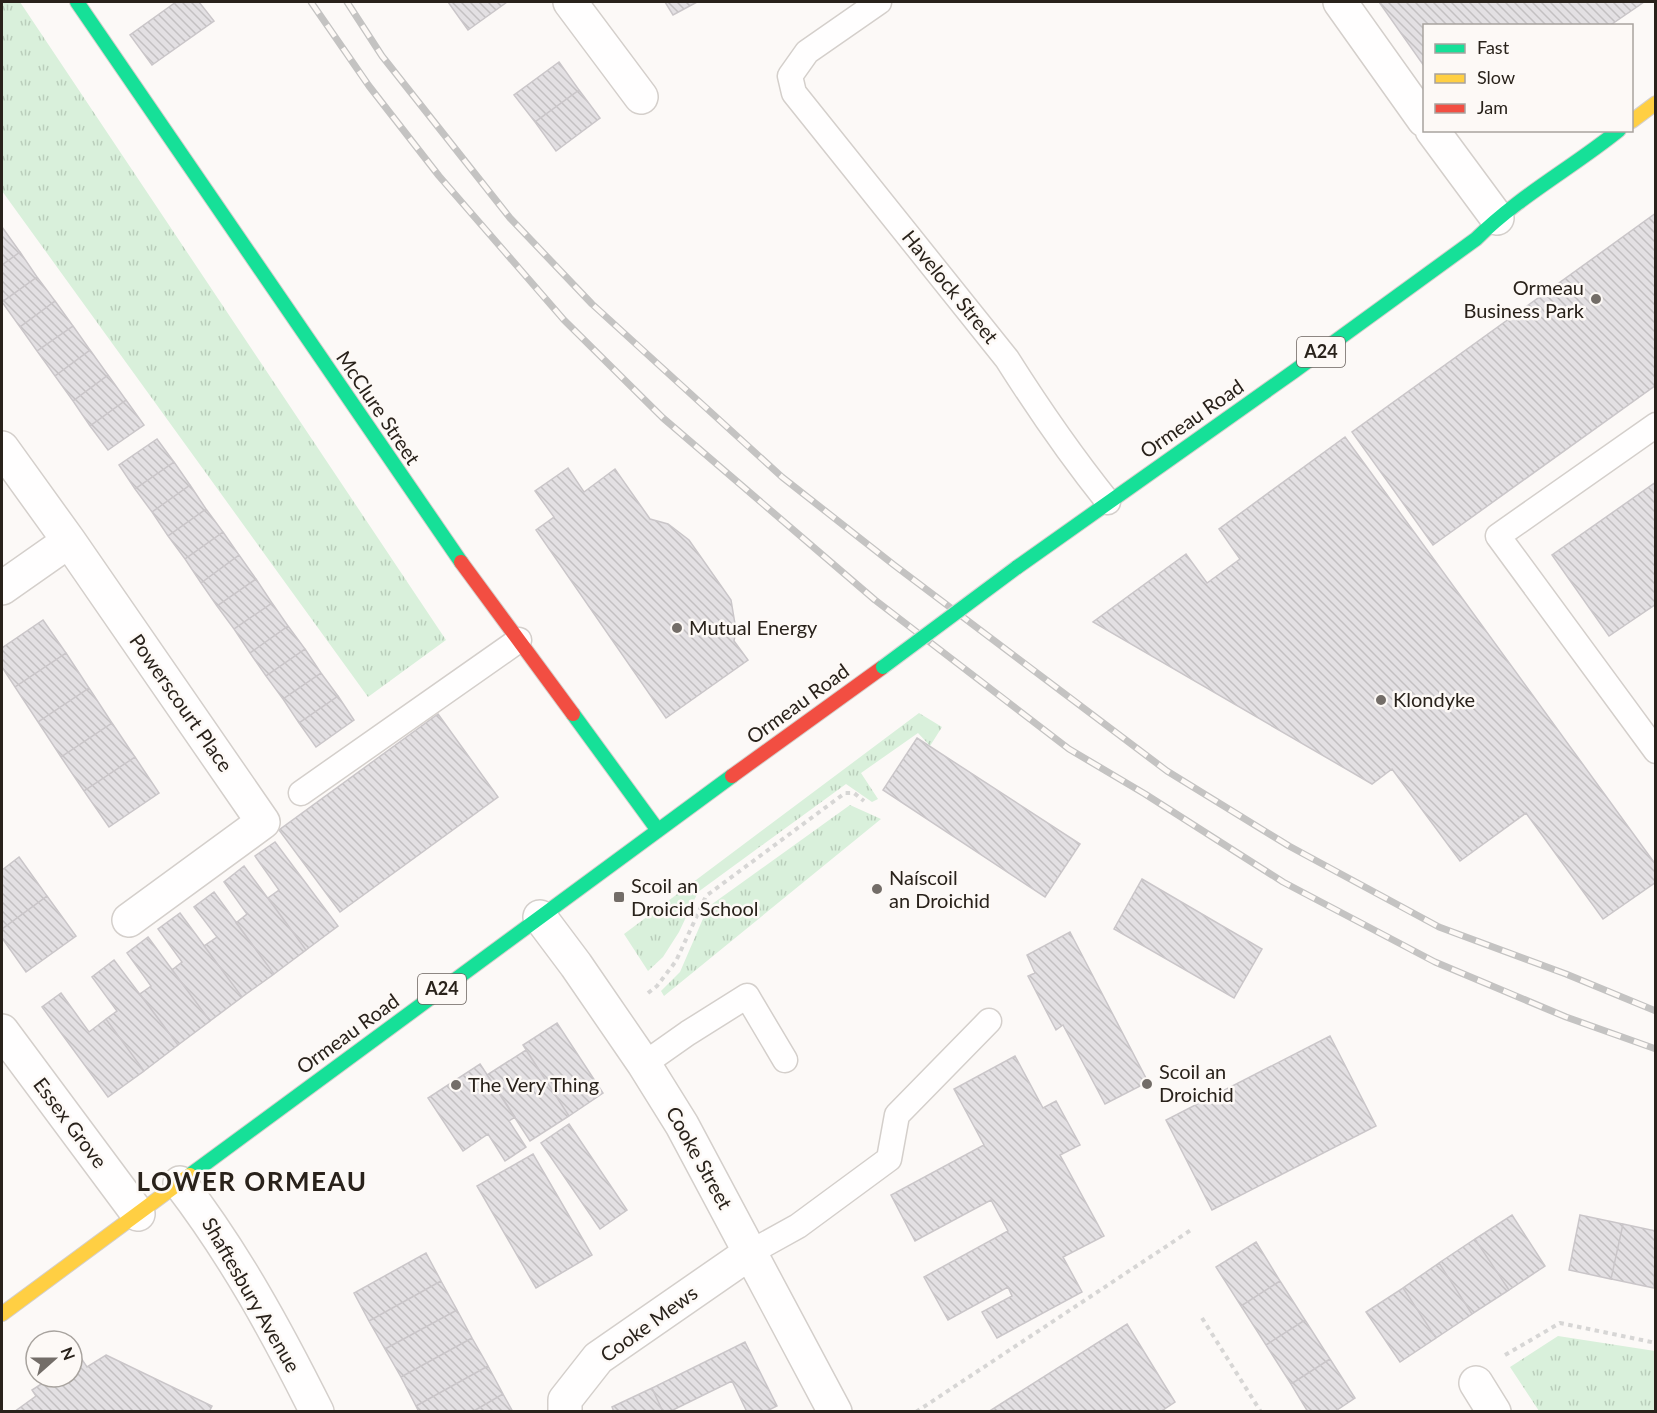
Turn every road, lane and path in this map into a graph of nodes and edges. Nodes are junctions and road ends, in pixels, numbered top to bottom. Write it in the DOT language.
graph roads {
  1 [pos="77,2"];
  2 [pos="570,2"];
  3 [pos="879,2"];
  4 [pos="1340,2"];
  5 [pos="641,96"];
  6 [pos="1656,104"];
  7 [pos="1423,117"];
  8 [pos="1633,120"];
  9 [pos="1433,132"];
  10 [pos="1616,132"];
  11 [pos="1497,218"];
  12 [pos="1656,425"];
  13 [pos="2,448"];
  14 [pos="1108,502"];
  15 [pos="69,541"];
  16 [pos="2,588"];
  17 [pos="519,640"];
  18 [pos="1656,751"];
  19 [pos="301,793"];
  20 [pos="864,801"];
  21 [pos="657,829"];
  22 [pos="540,917"];
  23 [pos="129,920"];
  24 [pos="648,993"];
  25 [pos="989,1021"];
  26 [pos="2,1031"];
  27 [pos="785,1060"];
  28 [pos="644,1064"];
  29 [pos="180,1183"];
  30 [pos="138,1214"];
  31 [pos="1191,1230"];
  32 [pos="751,1252"];
  33 [pos="2,1314"];
  34 [pos="1202,1318"];
  35 [pos="1656,1343"];
  36 [pos="1476,1383"];
  37 [pos="316,1412"];
  38 [pos="565,1412"];
  39 [pos="835,1412"];
  40 [pos="916,1412"];
  41 [pos="1261,1412"];
  42 [pos="1494,1412"];
  1 -- 17 [label="main road, McClure Street"];
  2 -- 5 [label="street"];
  3 -- 14 [label="lane, Havelock Street"];
  4 -- 7 [label="street"];
  6 -- 8 [label="main road"];
  9 -- 11 [label="street"];
  10 -- 11 [label="main road, Ormeau Road / A24"];
  11 -- 14 [label="main road, Ormeau Road / A24"];
  12 -- 18 [label="lane"];
  13 -- 15 [label="street, Powerscourt Place"];
  14 -- 21 [label="main road, Ormeau Road / A24, bridge"];
  15 -- 16 [label="street"];
  15 -- 23 [label="street, Powerscourt Place"];
  17 -- 19 [label="lane"];
  17 -- 21 [label="main road, McClure Street"];
  20 -- 24 [label="path"];
  21 -- 22 [label="main road, Ormeau Road / A24"];
  22 -- 28 [label="street, Cooke Street"];
  22 -- 29 [label="main road, Ormeau Road / A24"];
  25 -- 32 [label="lane"];
  26 -- 30 [label="street, Essex Grove"];
  27 -- 28 [label="lane"];
  28 -- 32 [label="street, Cooke Street"];
  29 -- 30 [label="main road, Ormeau Road / A24"];
  29 -- 37 [label="street, Shaftesbury Avenue"];
  30 -- 33 [label="main road, Ormeau Road / A24"];
  31 -- 40 [label="path"];
  32 -- 38 [label="street, Cooke Mews"];
  32 -- 39 [label="street, Cooke Street"];
  34 -- 41 [label="path"];
  35 -- 36 [label="path"];
  36 -- 42 [label="street"];
}
